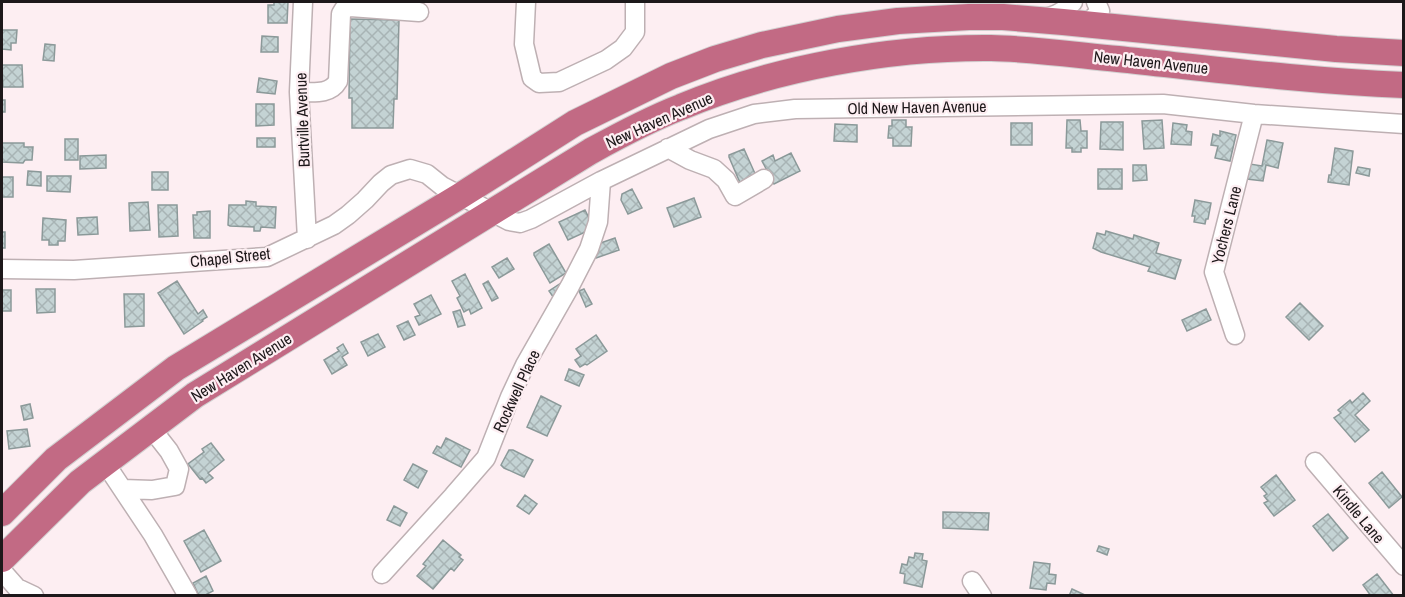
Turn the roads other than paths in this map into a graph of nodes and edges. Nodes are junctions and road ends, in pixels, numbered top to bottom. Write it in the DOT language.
graph roads {
  1 [pos="303,2"];
  2 [pos="526,2"];
  3 [pos="635,2"];
  4 [pos="1073,2"];
  5 [pos="971,9"];
  6 [pos="419,12"];
  7 [pos="1092,13"];
  8 [pos="1032,20"];
  9 [pos="1404,53"];
  10 [pos="1082,55"];
  11 [pos="1404,84"];
  12 [pos="298,92"];
  13 [pos="1254,114"];
  14 [pos="1404,124"];
  15 [pos="668,148"];
  16 [pos="764,179"];
  17 [pos="601,181"];
  18 [pos="460,196"];
  19 [pos="490,213"];
  20 [pos="307,239"];
  21 [pos="2,269"];
  22 [pos="1235,335"];
  23 [pos="152,428"];
  24 [pos="1315,462"];
  25 [pos="105,463"];
  26 [pos="123,489"];
  27 [pos="2,513"];
  28 [pos="2,559"];
  29 [pos="1404,566"];
  30 [pos="2,571"];
  31 [pos="382,574"];
  32 [pos="34,596"];
  33 [pos="188,596"];
  1 -- 12 [label="street, Burtville Avenue"];
  2 -- 3 [label="street"];
  4 -- 8 [label="street"];
  5 -- 8 [label="highway, New Haven Avenue"];
  5 -- 18 [label="highway, New Haven Avenue"];
  6 -- 12 [label="street"];
  7 -- 8 [label="highway, New Haven Avenue"];
  7 -- 9 [label="highway, New Haven Avenue"];
  7 -- 10 [label="highway"];
  10 -- 11 [label="highway, New Haven Avenue"];
  10 -- 19 [label="highway, New Haven Avenue"];
  12 -- 20 [label="street, Burtville Avenue"];
  13 -- 14 [label="street, Old New Haven Avenue"];
  13 -- 15 [label="street, Old New Haven Avenue"];
  13 -- 22 [label="street, Yochers Lane"];
  15 -- 16 [label="street"];
  15 -- 17 [label="street, Old New Haven Avenue"];
  17 -- 19 [label="street, Old New Haven Avenue"];
  17 -- 31 [label="street, Rockwell Place"];
  18 -- 19 [label="street, Old New Haven Avenue"];
  18 -- 20 [label="street, Chapel Street"];
  18 -- 27 [label="highway, New Haven Avenue"];
  19 -- 23 [label="highway, New Haven Avenue"];
  20 -- 21 [label="street, Chapel Street"];
  23 -- 25 [label="highway, New Haven Avenue"];
  23 -- 26 [label="street"];
  24 -- 29 [label="street, Kindle Lane"];
  25 -- 26 [label="street"];
  25 -- 28 [label="highway, New Haven Avenue"];
  26 -- 33 [label="street"];
  30 -- 32 [label="street"];
}
